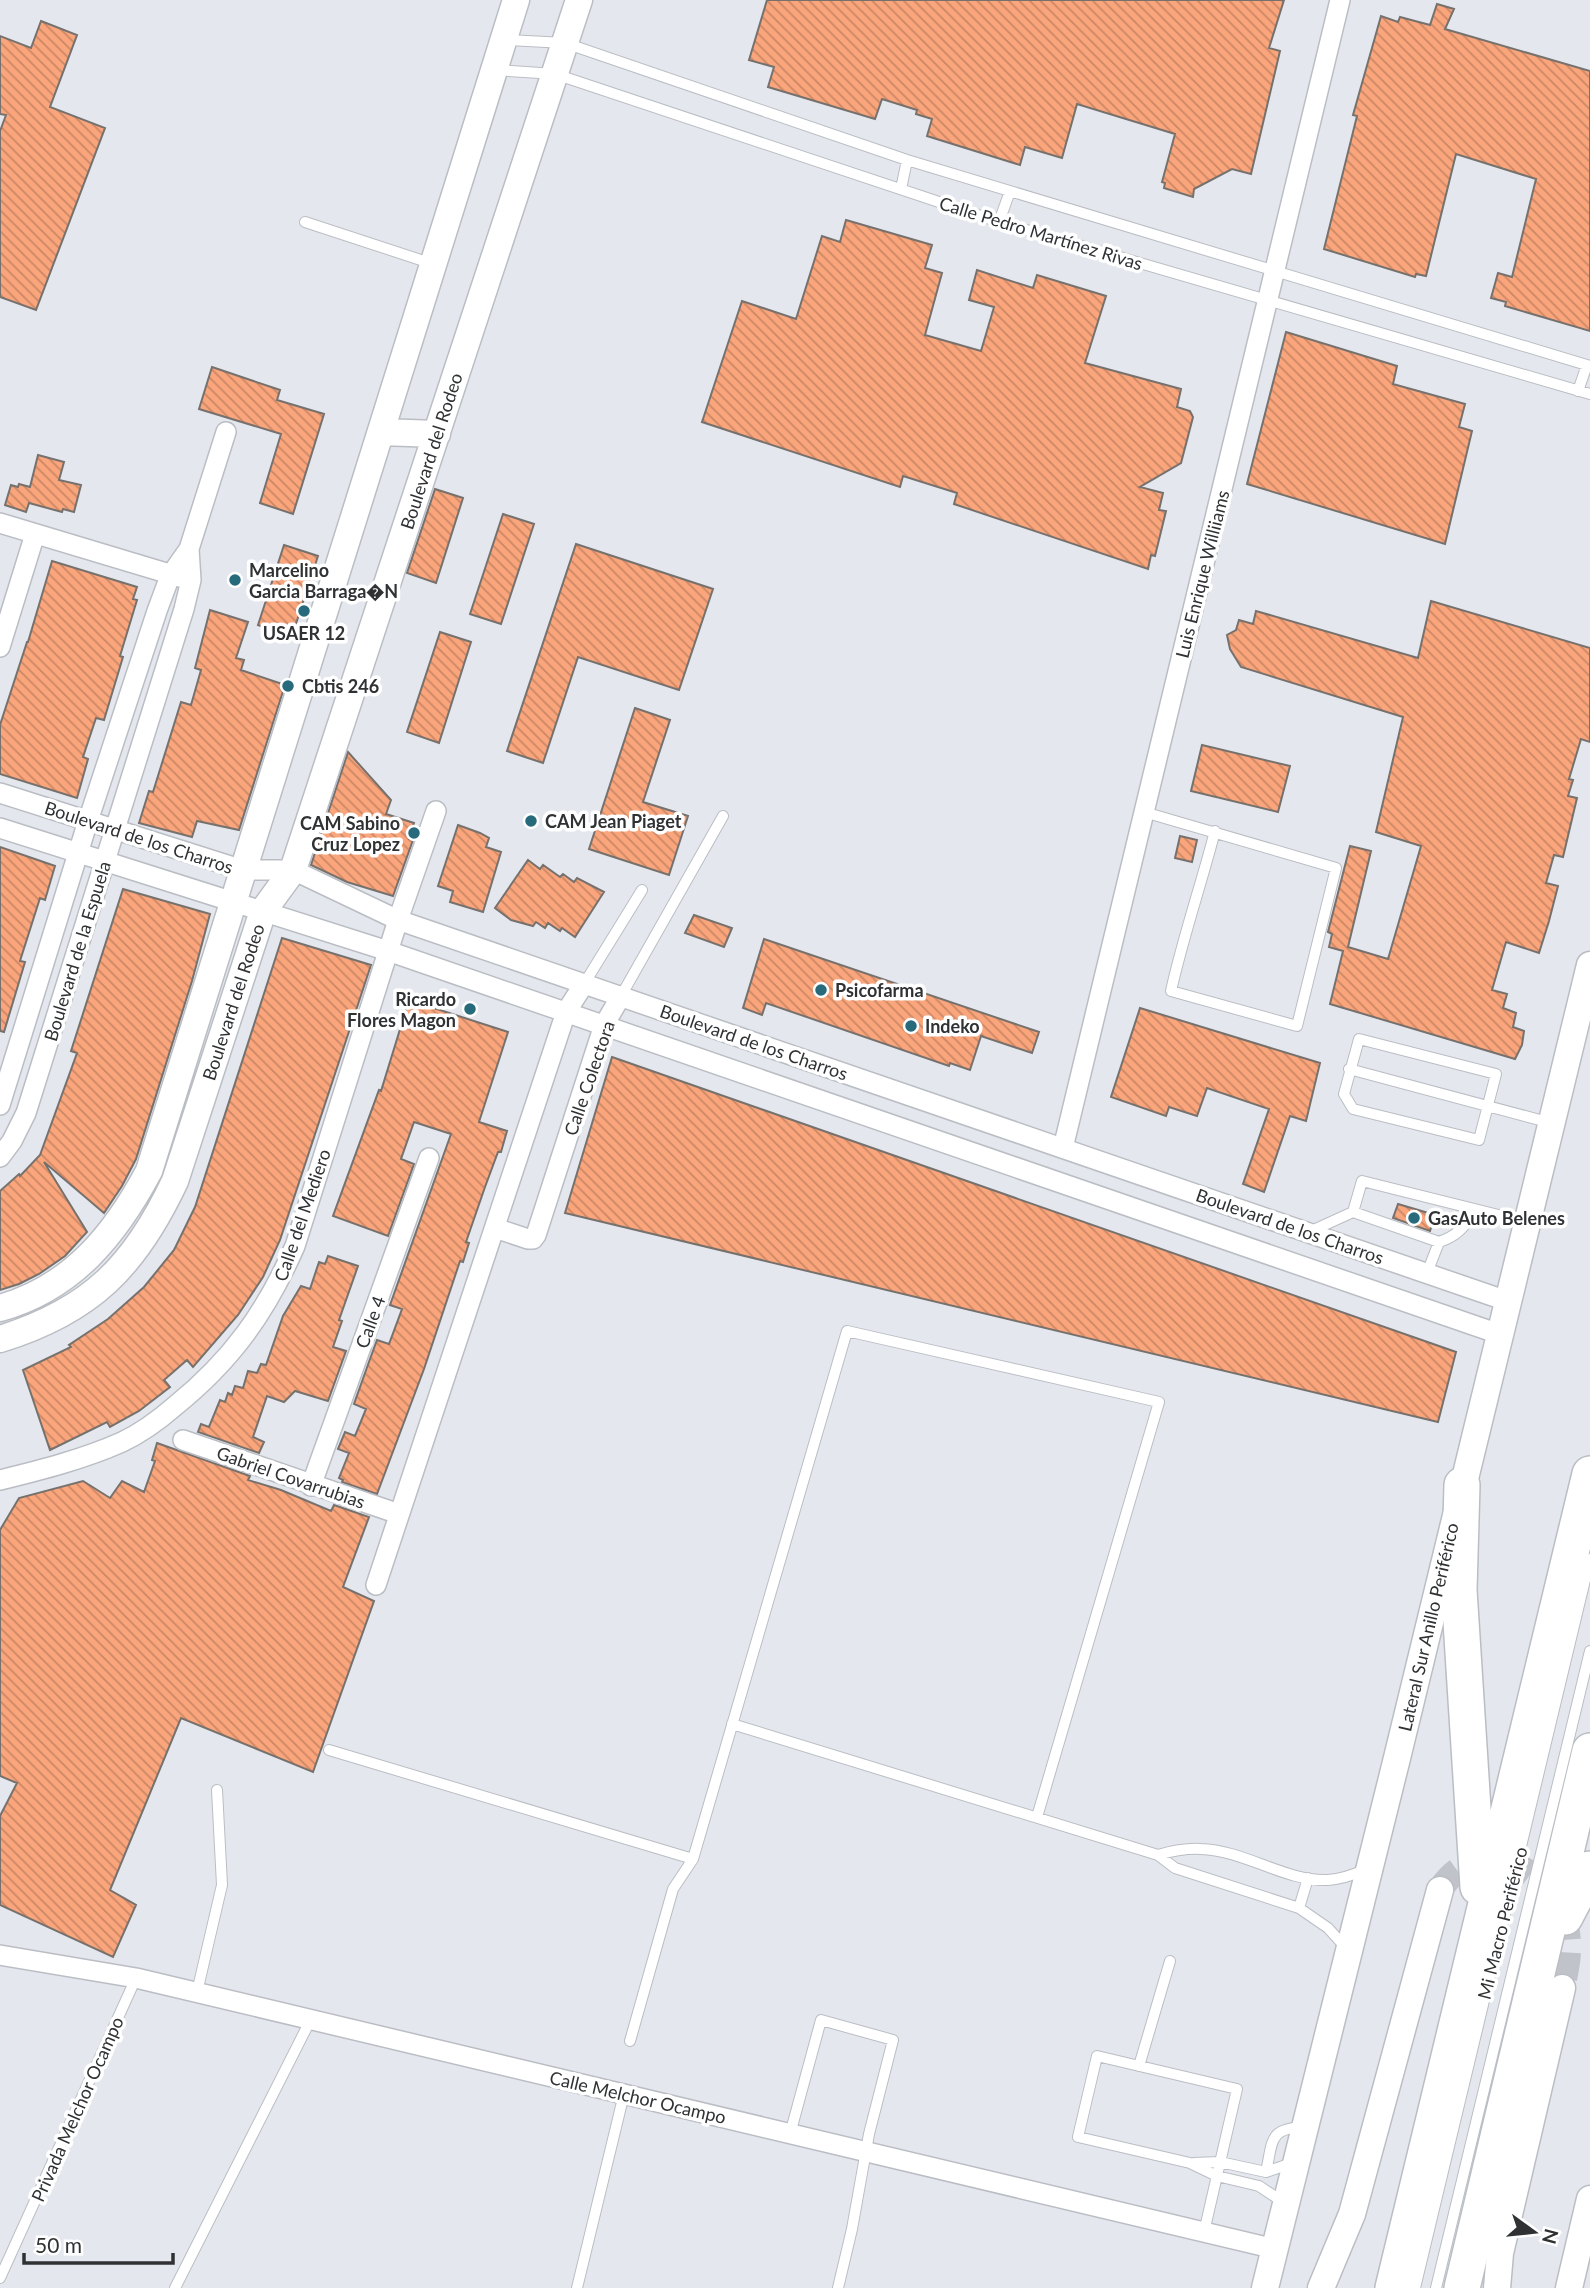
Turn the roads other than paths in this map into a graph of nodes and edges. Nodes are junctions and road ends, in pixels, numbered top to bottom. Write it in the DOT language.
graph roads {
  1 [pos="516,0"];
  2 [pos="579,0"];
  3 [pos="1340,0"];
  4 [pos="504,40"];
  5 [pos="565,43"];
  6 [pos="494,70"];
  7 [pos="555,74"];
  8 [pos="907,160"];
  9 [pos="901,189"];
  10 [pos="1010,191"];
  11 [pos="304,222"];
  12 [pos="999,222"];
  13 [pos="433,264"];
  14 [pos="1275,271"];
  15 [pos="1268,300"];
  16 [pos="1589,366"];
  17 [pos="1578,391"];
  18 [pos="1590,394"];
  19 [pos="226,432"];
  20 [pos="381,432"];
  21 [pos="437,434"];
  22 [pos="0,523"];
  23 [pos="35,534"];
  24 [pos="189,549"];
  25 [pos="170,576"];
  26 [pos="191,580"];
  27 [pos="0,647"];
  28 [pos="0,793"];
  29 [pos="436,811"];
  30 [pos="1144,812"];
  31 [pos="723,816"];
  32 [pos="88,821"];
  33 [pos="0,828"];
  34 [pos="115,829"];
  35 [pos="1215,831"];
  36 [pos="78,852"];
  37 [pos="105,861"];
  38 [pos="243,870"];
  39 [pos="293,870"];
  40 [pos="642,890"];
  41 [pos="233,901"];
  42 [pos="263,911"];
  43 [pos="398,920"];
  44 [pos="388,951"];
  45 [pos="1590,965"];
  46 [pos="584,984"];
  47 [pos="621,996"];
  48 [pos="566,1012"];
  49 [pos="604,1025"];
  50 [pos="1349,1069"];
  51 [pos="0,1105"];
  52 [pos="1489,1107"];
  53 [pos="1551,1123"];
  54 [pos="1063,1148"];
  55 [pos="0,1157"];
  56 [pos="429,1158"];
  57 [pos="1474,1211"];
  58 [pos="1353,1212"];
  59 [pos="1527,1222"];
  60 [pos="495,1227"];
  61 [pos="1309,1233"];
  62 [pos="1439,1242"];
  63 [pos="1427,1273"];
  64 [pos="1507,1301"];
  65 [pos="0,1308"];
  66 [pos="1499,1334"];
  67 [pos="0,1339"];
  68 [pos="183,1440"];
  69 [pos="1590,1474"];
  70 [pos="0,1480"];
  71 [pos="1462,1485"];
  72 [pos="311,1486"];
  73 [pos="399,1514"];
  74 [pos="1590,1559"];
  75 [pos="376,1585"];
  76 [pos="1590,1651"];
  77 [pos="732,1724"];
  78 [pos="329,1750"];
  79 [pos="1590,1751"];
  80 [pos="217,1790"];
  81 [pos="1037,1818"];
  82 [pos="1158,1855"];
  83 [pos="693,1859"];
  84 [pos="1370,1868"];
  85 [pos="1590,1869"];
  86 [pos="1308,1878"];
  87 [pos="1440,1890"];
  88 [pos="1299,1908"];
  89 [pos="1479,1932"];
  90 [pos="1349,1951"];
  91 [pos="0,1955"];
  92 [pos="1170,1961"];
  93 [pos="136,1978"];
  94 [pos="1551,1978"];
  95 [pos="197,1992"];
  96 [pos="311,2020"];
  97 [pos="630,2041"];
  98 [pos="1139,2066"];
  99 [pos="624,2094"];
  100 [pos="1305,2127"];
  101 [pos="790,2133"];
  102 [pos="866,2151"];
  103 [pos="1297,2161"];
  104 [pos="1220,2162"];
  105 [pos="1190,2163"];
  106 [pos="1266,2172"];
  107 [pos="1217,2176"];
  108 [pos="1590,2199"];
  109 [pos="1286,2204"];
  110 [pos="1204,2232"];
  111 [pos="1275,2249"];
  112 [pos="0,2278"];
  113 [pos="175,2288"];
  114 [pos="577,2288"];
  115 [pos="838,2288"];
  116 [pos="1265,2288"];
  117 [pos="1321,2288"];
  118 [pos="1393,2288"];
  119 [pos="1415,2288"];
  120 [pos="1436,2288"];
  121 [pos="1462,2288"];
  122 [pos="1497,2288"];
  123 [pos="1569,2288"];
  1 -- 4 [label="street, Boulevard del Rodeo"];
  2 -- 5 [label="street, Boulevard del Rodeo"];
  3 -- 14 [label="street, Luis Enrique Williiams"];
  4 -- 5 [label="lane, Calle Pedro Martínez Rivas"];
  4 -- 6 [label="street, Boulevard del Rodeo"];
  5 -- 7 [label="street, Boulevard del Rodeo"];
  5 -- 8 [label="lane, Calle Pedro Martínez Rivas"];
  6 -- 7 [label="lane, Calle Pedro Martínez Rivas"];
  6 -- 13 [label="street, Boulevard del Rodeo"];
  7 -- 9 [label="lane, Calle Pedro Martínez Rivas"];
  7 -- 21 [label="street, Boulevard del Rodeo"];
  8 -- 9 [label="lane"];
  8 -- 10 [label="lane, Calle Pedro Martínez Rivas"];
  9 -- 12 [label="lane, Calle Pedro Martínez Rivas"];
  10 -- 12 [label="lane"];
  10 -- 14 [label="lane, Calle Pedro Martínez Rivas"];
  11 -- 13 [label="lane"];
  12 -- 15 [label="lane, Calle Pedro Martínez Rivas"];
  13 -- 20 [label="street, Boulevard del Rodeo"];
  14 -- 15 [label="street, Luis Enrique Williiams"];
  14 -- 16 [label="lane, Calle Pedro Martínez Rivas"];
  15 -- 17 [label="lane, Calle Pedro Martínez Rivas"];
  15 -- 30 [label="street, Luis Enrique Williiams"];
  16 -- 17 [label="lane"];
  17 -- 18 [label="lane, Calle Pedro Martínez Rivas"];
  19 -- 24 [label="street"];
  20 -- 21 [label="street"];
  20 -- 38 [label="street, Boulevard del Rodeo"];
  21 -- 39 [label="street, Boulevard del Rodeo"];
  22 -- 23 [label="street"];
  23 -- 25 [label="street"];
  23 -- 27 [label="street"];
  24 -- 25 [label="street, Boulevard de la Espuela"];
  24 -- 26 [label="street, Boulevard de la Espuela"];
  25 -- 26 [label="street"];
  25 -- 32 [label="street, Boulevard de la Espuela"];
  26 -- 34 [label="street, Boulevard de la Espuela"];
  28 -- 32 [label="street, Boulevard de los Charros"];
  29 -- 43 [label="street, Calle del Mediero"];
  30 -- 35 [label="lane"];
  30 -- 54 [label="street, Luis Enrique Williiams"];
  31 -- 47 [label="lane, Calle Colectora"];
  32 -- 34 [label="street, Boulevard de los Charros"];
  32 -- 36 [label="street, Boulevard de la Espuela"];
  33 -- 36 [label="street, Boulevard de los Charros"];
  34 -- 37 [label="street, Boulevard de la Espuela"];
  34 -- 38 [label="street, Boulevard de los Charros"];
  35 -- 35 [label="lane"];
  36 -- 37 [label="street, Boulevard de los Charros"];
  36 -- 51 [label="street, Boulevard de la Espuela"];
  37 -- 41 [label="street, Boulevard de los Charros"];
  37 -- 55 [label="street, Boulevard de la Espuela"];
  38 -- 39 [label="street, Boulevard de los Charros"];
  38 -- 41 [label="street, Boulevard del Rodeo"];
  39 -- 42 [label="street, Boulevard del Rodeo"];
  39 -- 43 [label="street, Boulevard de los Charros"];
  40 -- 46 [label="lane"];
  41 -- 42 [label="street, Boulevard de los Charros"];
  41 -- 65 [label="street, Boulevard del Rodeo"];
  42 -- 44 [label="street, Boulevard de los Charros"];
  42 -- 67 [label="street, Boulevard del Rodeo"];
  43 -- 44 [label="street, Calle del Mediero"];
  43 -- 46 [label="street, Boulevard de los Charros"];
  44 -- 48 [label="street, Boulevard de los Charros"];
  44 -- 70 [label="street, Calle del Mediero"];
  45 -- 53 [label="street, Lateral Sur Anillo Periférico"];
  46 -- 47 [label="street, Boulevard de los Charros"];
  46 -- 48 [label="street"];
  47 -- 49 [label="street, Calle Colectora"];
  47 -- 54 [label="street, Boulevard de los Charros"];
  48 -- 49 [label="street, Boulevard de los Charros"];
  48 -- 60 [label="street"];
  49 -- 60 [label="street, Calle Colectora"];
  49 -- 66 [label="street, Boulevard de los Charros"];
  50 -- 52 [label="lane"];
  50 -- 52 [label="lane"];
  50 -- 52 [label="lane"];
  52 -- 53 [label="lane"];
  53 -- 59 [label="street, Lateral Sur Anillo Periférico"];
  54 -- 61 [label="street, Boulevard de los Charros"];
  56 -- 72 [label="street, Calle 4"];
  57 -- 58 [label="lane"];
  57 -- 59 [label="lane"];
  57 -- 62 [label="lane"];
  58 -- 61 [label="lane"];
  58 -- 62 [label="lane"];
  59 -- 64 [label="street, Lateral Sur Anillo Periférico"];
  60 -- 73 [label="street"];
  61 -- 63 [label="street, Boulevard de los Charros"];
  62 -- 63 [label="lane"];
  63 -- 64 [label="street, Boulevard de los Charros"];
  64 -- 66 [label="street, Lateral Sur Anillo Periférico"];
  66 -- 71 [label="street, Lateral Sur Anillo Periférico"];
  68 -- 72 [label="street, Gabriel Covarrubias"];
  69 -- 89 [label="highway"];
  71 -- 84 [label="street, Lateral Sur Anillo Periférico"];
  71 -- 89 [label="highway"];
  72 -- 73 [label="street, Gabriel Covarrubias"];
  73 -- 75 [label="street"];
  74 -- 119 [label="lane, Mi Macro Periférico"];
  76 -- 120 [label="lane, Mi Macro Periférico"];
  77 -- 81 [label="lane"];
  77 -- 81 [label="lane"];
  77 -- 83 [label="lane"];
  78 -- 83 [label="lane"];
  79 -- 94 [label="highway"];
  80 -- 95 [label="lane"];
  81 -- 82 [label="lane"];
  82 -- 86 [label="lane"];
  82 -- 88 [label="lane"];
  83 -- 97 [label="lane"];
  84 -- 86 [label="lane"];
  84 -- 90 [label="street, Lateral Sur Anillo Periférico"];
  85 -- 94 [label="highway"];
  86 -- 88 [label="lane"];
  87 -- 117 [label="street"];
  88 -- 90 [label="lane"];
  89 -- 118 [label="highway"];
  90 -- 100 [label="street, Lateral Sur Anillo Periférico"];
  91 -- 93 [label="street, Calle Melchor Ocampo"];
  92 -- 98 [label="lane"];
  93 -- 95 [label="street, Calle Melchor Ocampo"];
  93 -- 112 [label="lane, Privada Melchor Ocampo"];
  94 -- 121 [label="highway"];
  94 -- 122 [label="street"];
  95 -- 96 [label="street, Calle Melchor Ocampo"];
  96 -- 99 [label="street, Calle Melchor Ocampo"];
  96 -- 113 [label="lane"];
  98 -- 104 [label="lane"];
  98 -- 105 [label="lane"];
  99 -- 101 [label="street, Calle Melchor Ocampo"];
  99 -- 114 [label="lane"];
  100 -- 103 [label="street, Lateral Sur Anillo Periférico"];
  100 -- 106 [label="lane"];
  101 -- 102 [label="street, Calle Melchor Ocampo"];
  101 -- 102 [label="lane"];
  102 -- 110 [label="street, Calle Melchor Ocampo"];
  102 -- 115 [label="lane"];
  103 -- 106 [label="lane"];
  103 -- 109 [label="street, Lateral Sur Anillo Periférico"];
  104 -- 105 [label="lane"];
  104 -- 106 [label="lane"];
  104 -- 107 [label="lane"];
  105 -- 107 [label="lane"];
  107 -- 109 [label="lane"];
  107 -- 110 [label="lane"];
  108 -- 123 [label="street"];
  109 -- 111 [label="street, Lateral Sur Anillo Periférico"];
  110 -- 111 [label="street, Calle Melchor Ocampo"];
  111 -- 116 [label="street, Lateral Sur Anillo Periférico"];
}
